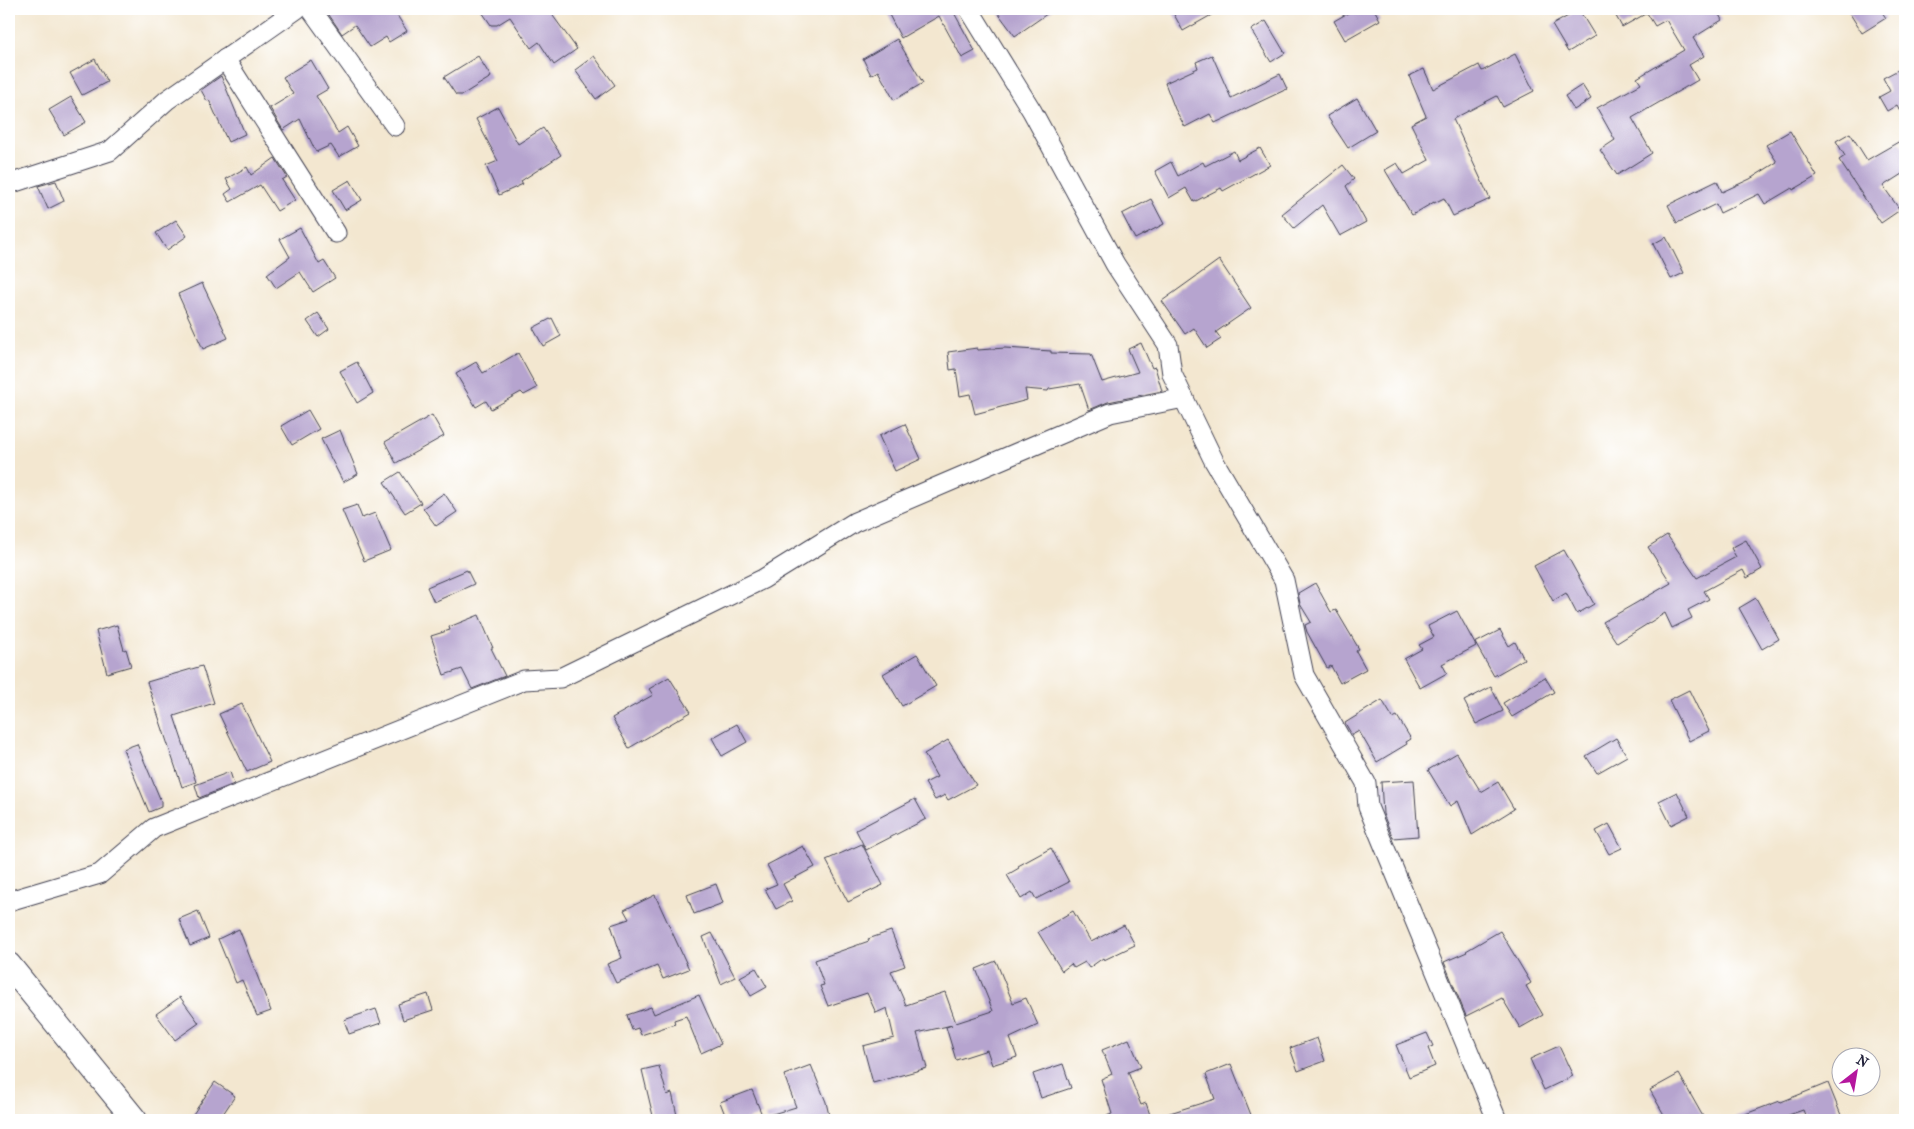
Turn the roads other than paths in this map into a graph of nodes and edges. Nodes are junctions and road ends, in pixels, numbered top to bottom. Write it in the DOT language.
graph roads {
  1 [pos="297,9"];
  2 [pos="310,9"];
  3 [pos="969,9"];
  4 [pos="226,60"];
  5 [pos="395,126"];
  6 [pos="9,184"];
  7 [pos="336,233"];
  8 [pos="1184,398"];
  9 [pos="9,901"];
  10 [pos="9,965"];
  11 [pos="136,1120"];
  12 [pos="1497,1120"];
  1 -- 4 [label="street"];
  2 -- 5 [label="street"];
  3 -- 8 [label="street"];
  4 -- 6 [label="street"];
  4 -- 7 [label="street"];
  8 -- 9 [label="street"];
  8 -- 12 [label="street"];
  10 -- 11 [label="street"];
}
